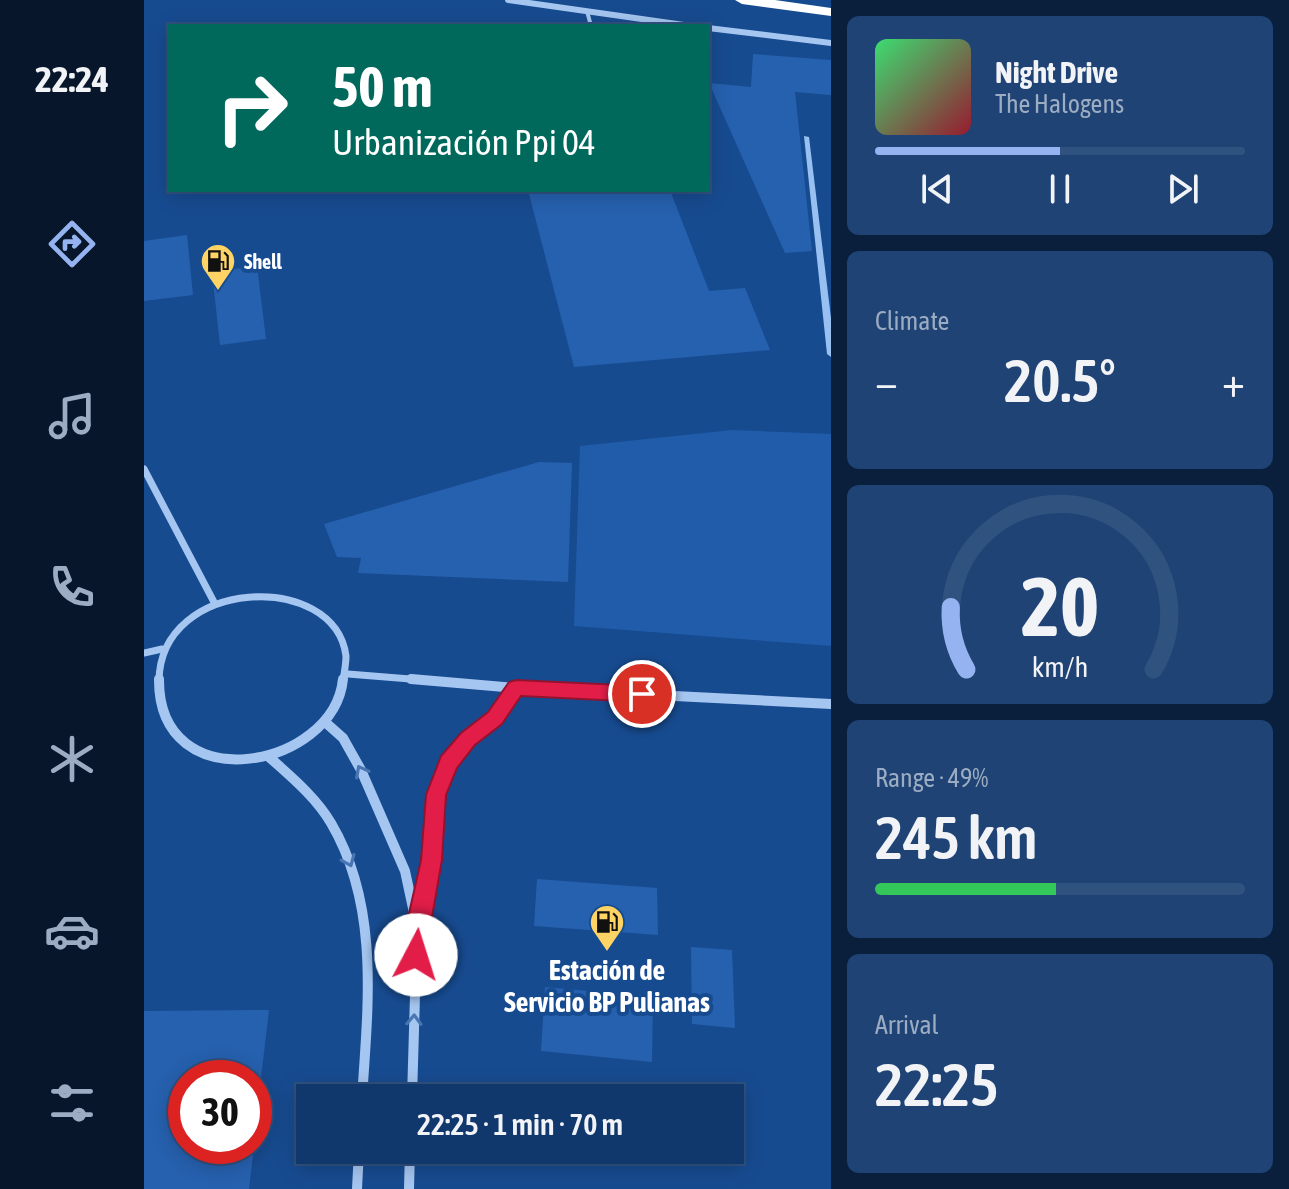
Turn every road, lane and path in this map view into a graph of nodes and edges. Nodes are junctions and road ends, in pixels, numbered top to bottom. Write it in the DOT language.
graph roads {
  1 [pos="508,0"];
  2 [pos="742,0"];
  3 [pos="587,11"];
  4 [pos="831,12"];
  5 [pos="590,24"];
  6 [pos="672,24"];
  7 [pos="710,28"];
  8 [pos="831,43"];
  9 [pos="144,469"];
  10 [pos="215,604"];
  11 [pos="162,649"];
  12 [pos="144,653"];
  13 [pos="348,674"];
  14 [pos="516,688"];
  15 [pos="831,704"];
  16 [pos="325,722"];
  17 [pos="268,756"];
  18 [pos="417,927"];
  19 [pos="363,1084"];
  20 [pos="412,1084"];
  21 [pos="358,1164"];
  22 [pos="410,1164"];
  23 [pos="357,1189"];
  24 [pos="409,1189"];
  1 -- 3 [label="street"];
  2 -- 4 [label="highway"];
  3 -- 5 [label="lane"];
  3 -- 6 [label="street"];
  7 -- 8 [label="street"];
  9 -- 10 [label="street"];
  10 -- 11 [label="street"];
  10 -- 13 [label="street"];
  11 -- 12 [label="street"];
  11 -- 17 [label="street"];
  13 -- 14 [label="street"];
  13 -- 16 [label="street"];
  14 -- 15 [label="street"];
  14 -- 18 [label="street"];
  16 -- 17 [label="street"];
  18 -- 16 [label="street, one-way"];
  17 -- 19 [label="street, one-way"];
  20 -- 18 [label="street, one-way"];
  21 -- 23 [label="street"];
  22 -- 24 [label="street"];
}
